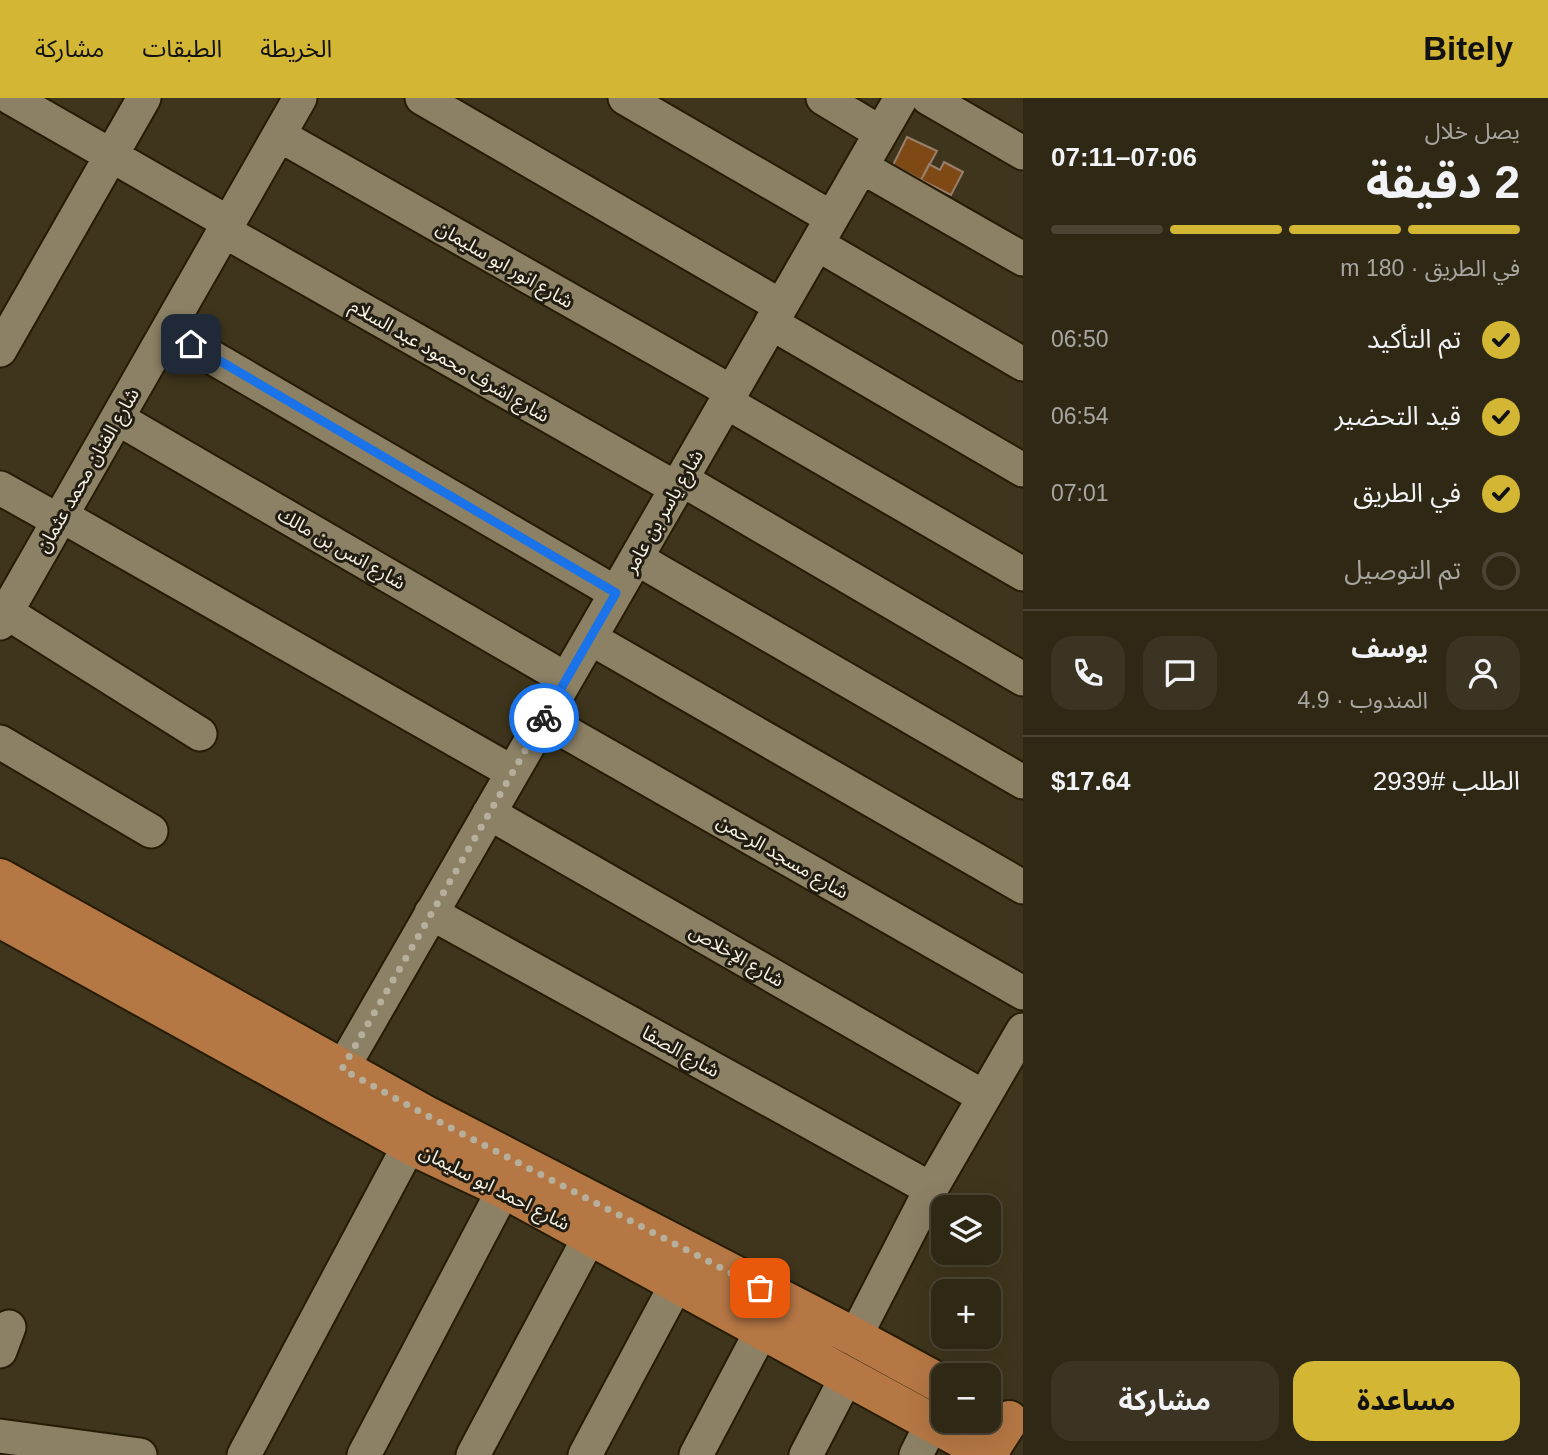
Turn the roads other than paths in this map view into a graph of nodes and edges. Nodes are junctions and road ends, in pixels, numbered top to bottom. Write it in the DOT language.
graph roads {
  1 [pos="11,98"];
  2 [pos="144,98"];
  3 [pos="300,98"];
  4 [pos="422,98"];
  5 [pos="625,98"];
  6 [pos="823,98"];
  7 [pos="901,98"];
  8 [pos="928,98"];
  9 [pos="881,132"];
  10 [pos="279,135"];
  11 [pos="1023,153"];
  12 [pos="111,155"];
  13 [pos="862,167"];
  14 [pos="226,227"];
  15 [pos="824,231"];
  16 [pos="1023,259"];
  17 [pos="776,315"];
  18 [pos="167,331"];
  19 [pos="0,350"];
  20 [pos="1023,364"];
  21 [pos="729,397"];
  22 [pos="117,418"];
  23 [pos="1023,470"];
  24 [pos="679,484"];
  25 [pos="0,488"];
  26 [pos="60,518"];
  27 [pos="636,558"];
  28 [pos="1023,574"];
  29 [pos="616,593"];
  30 [pos="3,618"];
  31 [pos="590,638"];
  32 [pos="566,679"];
  33 [pos="1023,679"];
  34 [pos="543,719"];
  35 [pos="200,734"];
  36 [pos="0,742"];
  37 [pos="513,772"];
  38 [pos="1023,782"];
  39 [pos="489,813"];
  40 [pos="152,831"];
  41 [pos="0,878"];
  42 [pos="1023,887"];
  43 [pos="432,913"];
  44 [pos="0,918"];
  45 [pos="1023,993"];
  46 [pos="1022,1034"];
  47 [pos="286,1057"];
  48 [pos="342,1069"];
  49 [pos="984,1097"];
  50 [pos="418,1130"];
  51 [pos="504,1189"];
  52 [pos="931,1189"];
  53 [pos="590,1236"];
  54 [pos="677,1283"];
  55 [pos="762,1330"];
  56 [pos="855,1337"];
  57 [pos="847,1376"];
  58 [pos="931,1378"];
  59 [pos="1007,1419"];
  60 [pos="0,1436"];
  61 [pos="924,1439"];
  62 [pos="989,1454"];
  63 [pos="140,1455"];
  64 [pos="244,1455"];
  65 [pos="364,1455"];
  66 [pos="473,1455"];
  67 [pos="585,1455"];
  68 [pos="695,1455"];
  69 [pos="806,1455"];
  1 -- 12 [label="street, شارع اشرف محمود عبد السلام"];
  2 -- 12 [label="street"];
  3 -- 10 [label="street, شارع الفنان محمد عثمان"];
  4 -- 17 [label="street"];
  5 -- 15 [label="street"];
  6 -- 9 [label="street"];
  7 -- 9 [label="street, شارع ياسر بن عامر"];
  8 -- 11 [label="street"];
  9 -- 13 [label="street, شارع ياسر بن عامر"];
  10 -- 14 [label="street, شارع الفنان محمد عثمان"];
  10 -- 21 [label="street, شارع انور ابو سليمان"];
  12 -- 14 [label="street, شارع اشرف محمود عبد السلام"];
  12 -- 19 [label="street"];
  13 -- 15 [label="street, شارع ياسر بن عامر"];
  13 -- 16 [label="street"];
  14 -- 18 [label="street, شارع الفنان محمد عثمان"];
  14 -- 24 [label="street, شارع اشرف محمود عبد السلام"];
  15 -- 17 [label="street, شارع ياسر بن عامر"];
  15 -- 20 [label="street"];
  17 -- 21 [label="street, شارع ياسر بن عامر"];
  17 -- 23 [label="street"];
  18 -- 22 [label="street, شارع الفنان محمد عثمان"];
  18 -- 29 [label="street"];
  21 -- 24 [label="street, شارع ياسر بن عامر"];
  21 -- 28 [label="street, شارع انور ابو سليمان"];
  22 -- 26 [label="street, شارع الفنان محمد عثمان"];
  22 -- 32 [label="street, شارع انس بن مالك"];
  24 -- 27 [label="street, شارع ياسر بن عامر"];
  24 -- 33 [label="street, شارع اشرف محمود عبد السلام"];
  25 -- 26 [label="street"];
  26 -- 30 [label="street, شارع الفنان محمد عثمان"];
  26 -- 37 [label="street"];
  27 -- 29 [label="street, شارع ياسر بن عامر"];
  27 -- 38 [label="street"];
  29 -- 31 [label="street, شارع ياسر بن عامر"];
  30 -- 35 [label="street"];
  31 -- 32 [label="street, شارع ياسر بن عامر"];
  31 -- 42 [label="street"];
  32 -- 34 [label="street, شارع ياسر بن عامر"];
  34 -- 37 [label="street, شارع ياسر بن عامر"];
  34 -- 45 [label="street, شارع مسجد الرحمن"];
  36 -- 40 [label="street"];
  37 -- 39 [label="street, شارع ياسر بن عامر"];
  39 -- 43 [label="street, شارع ياسر بن عامر"];
  39 -- 49 [label="street, شارع الإخلاص"];
  41 -- 47 [label="main road, شارع احمد ابو سليمان"];
  43 -- 48 [label="street, شارع ياسر بن عامر"];
  43 -- 52 [label="street, شارع الصفا"];
  44 -- 47 [label="main road, شارع احمد ابو سليمان"];
  46 -- 49 [label="street"];
  47 -- 48 [label="main road, شارع احمد ابو سليمان"];
  47 -- 50 [label="main road, شارع احمد ابو سليمان"];
  48 -- 50 [label="main road, شارع احمد ابو سليمان"];
  49 -- 52 [label="street"];
  50 -- 51 [label="main road, شارع احمد ابو سليمان"];
  50 -- 56 [label="main road, شارع احمد ابو سليمان"];
  50 -- 64 [label="street"];
  51 -- 53 [label="main road, شارع احمد ابو سليمان"];
  51 -- 65 [label="street"];
  52 -- 56 [label="street"];
  53 -- 54 [label="main road, شارع احمد ابو سليمان"];
  53 -- 66 [label="street"];
  54 -- 55 [label="main road, شارع احمد ابو سليمان"];
  54 -- 67 [label="street"];
  55 -- 57 [label="main road, شارع احمد ابو سليمان"];
  55 -- 68 [label="street"];
  56 -- 58 [label="main road, شارع احمد ابو سليمان"];
  57 -- 61 [label="main road, شارع احمد ابو سليمان"];
  57 -- 69 [label="street"];
  59 -- 62 [label="main road"];
  60 -- 63 [label="street"];
  61 -- 62 [label="main road, شارع احمد ابو سليمان"];
}
